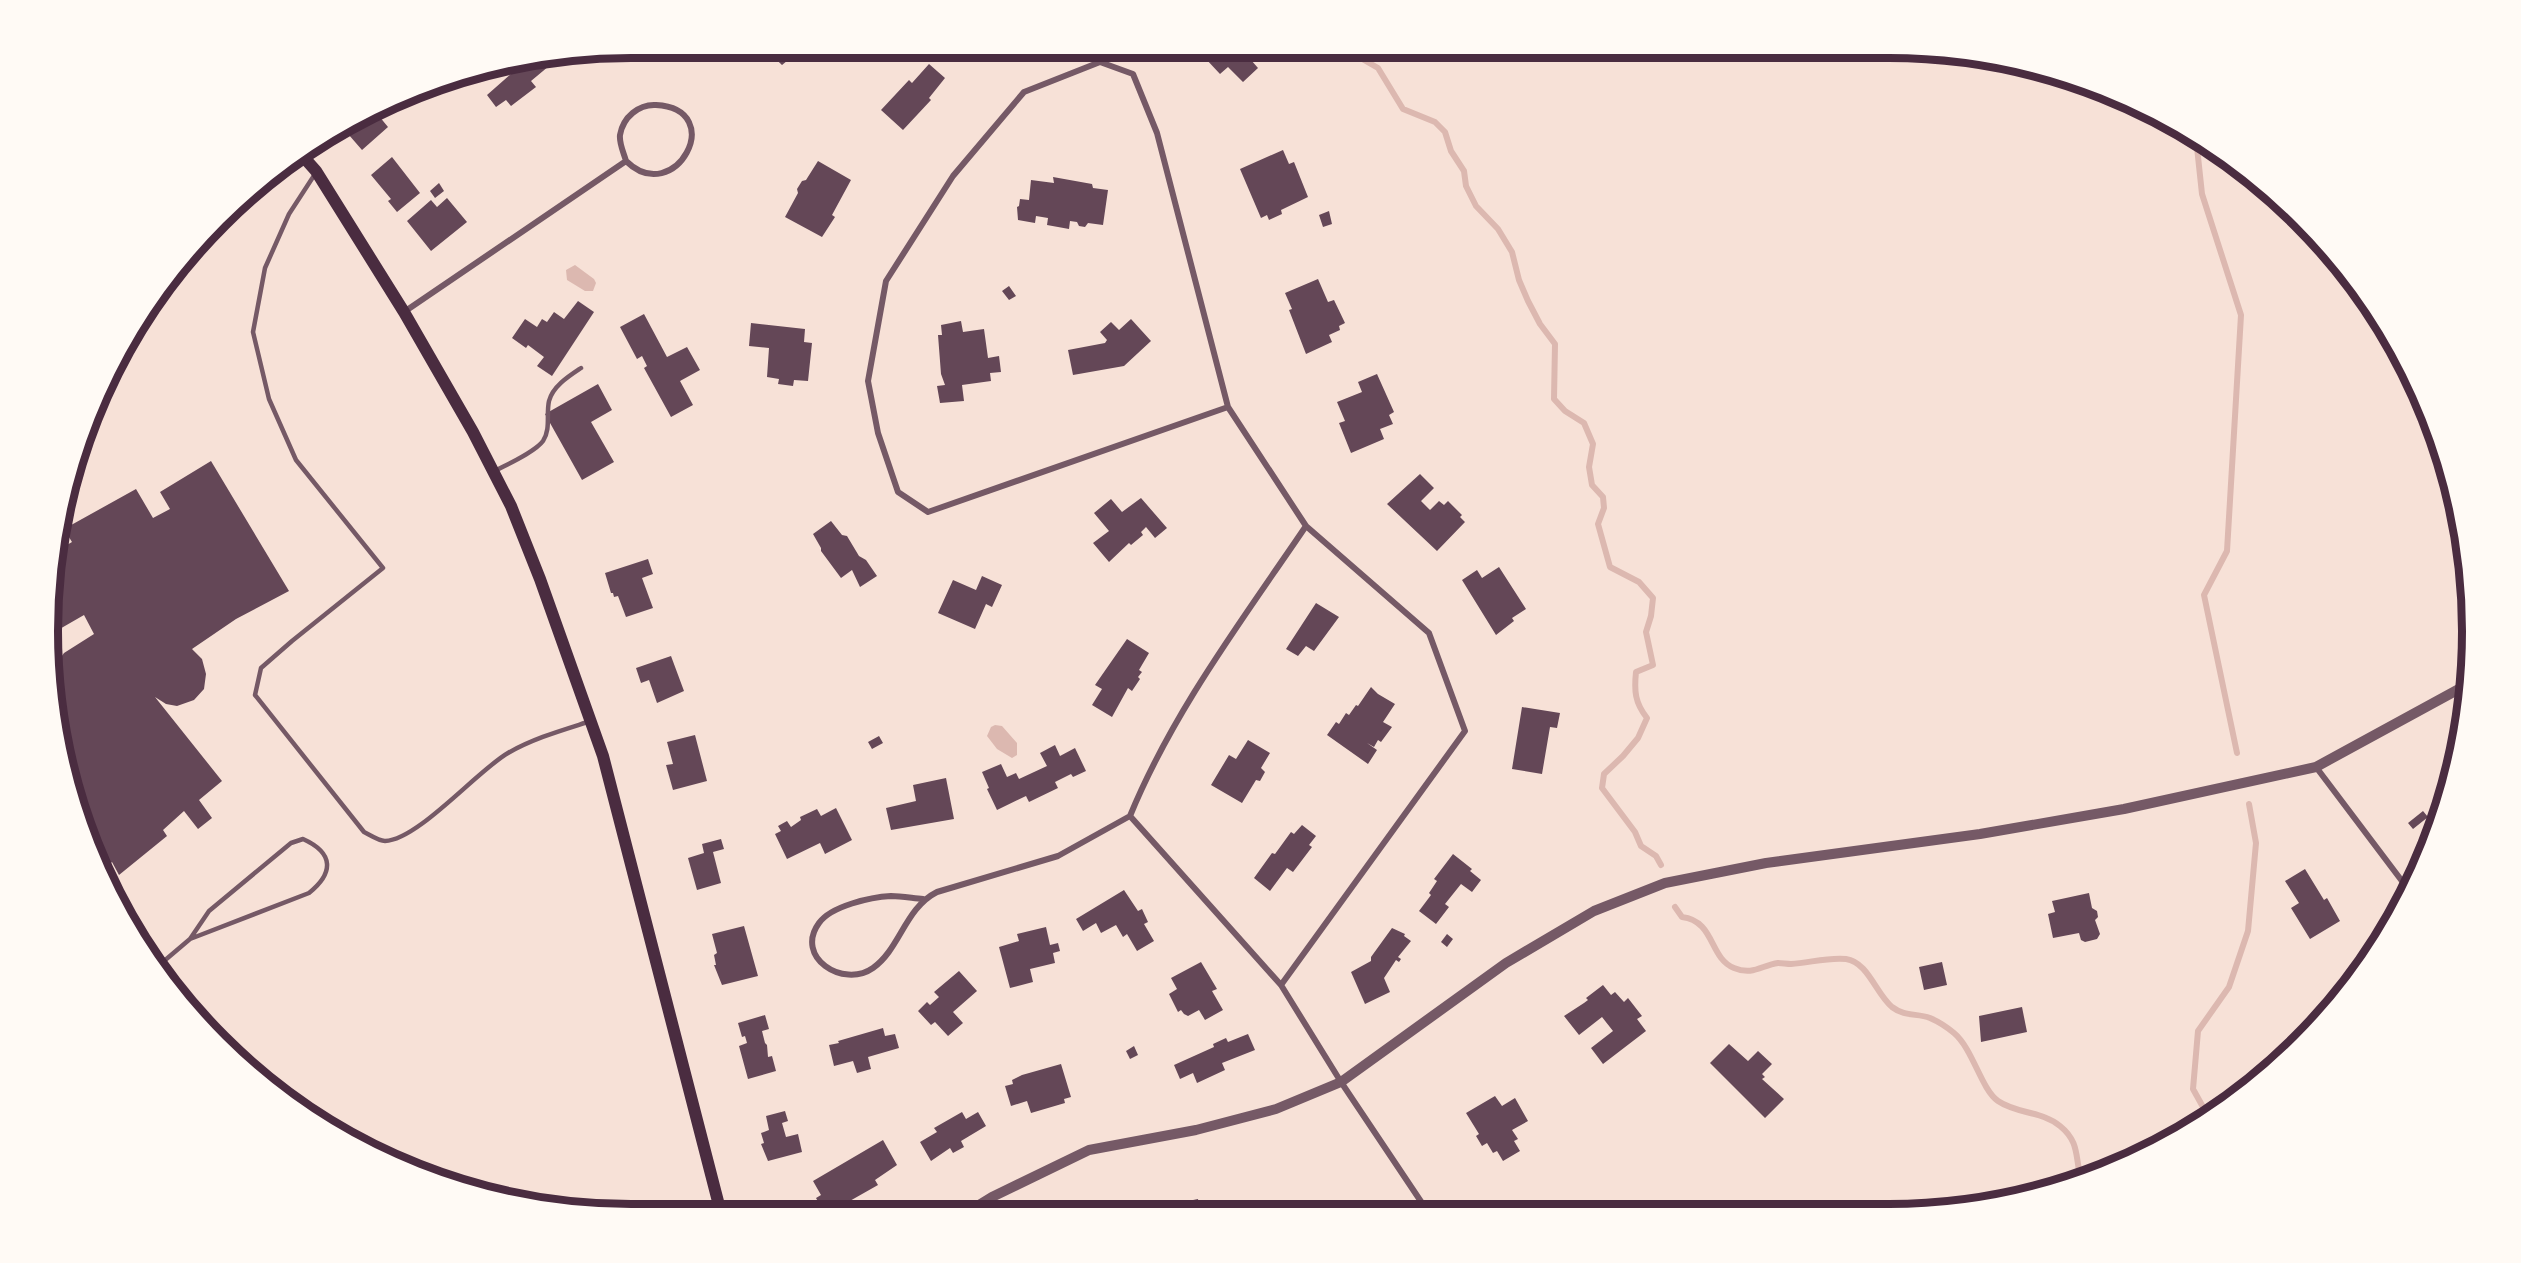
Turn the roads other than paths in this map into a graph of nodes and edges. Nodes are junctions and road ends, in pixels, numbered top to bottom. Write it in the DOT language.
graph roads {
  1 [pos="306,160"];
  2 [pos="626,161"];
  3 [pos="316,171"];
  4 [pos="404,312"];
  5 [pos="581,368"];
  6 [pos="1228,407"];
  7 [pos="493,472"];
  8 [pos="1306,526"];
  9 [pos="2459,689"];
  10 [pos="591,721"];
  11 [pos="2316,767"];
  12 [pos="1130,816"];
  13 [pos="2404,883"];
  14 [pos="923,899"];
  15 [pos="190,939"];
  16 [pos="163,962"];
  17 [pos="1281,985"];
  18 [pos="1341,1082"];
  19 [pos="719,1204"];
  20 [pos="981,1204"];
  21 [pos="1423,1204"];
  1 -- 3 [label="main road"];
  2 -- 2 [label="street"];
  2 -- 4 [label="street"];
  3 -- 4 [label="main road"];
  3 -- 10 [label="lane"];
  4 -- 7 [label="main road"];
  5 -- 7 [label="lane"];
  6 -- 6 [label="street"];
  6 -- 8 [label="street"];
  7 -- 10 [label="main road"];
  8 -- 12 [label="street"];
  8 -- 17 [label="street"];
  9 -- 11 [label="street"];
  10 -- 19 [label="main road"];
  11 -- 13 [label="street"];
  11 -- 18 [label="street"];
  12 -- 14 [label="street"];
  12 -- 17 [label="street"];
  14 -- 14 [label="street"];
  15 -- 15 [label="lane"];
  15 -- 16 [label="lane"];
  17 -- 18 [label="street"];
  18 -- 20 [label="street"];
  18 -- 21 [label="street"];
}
